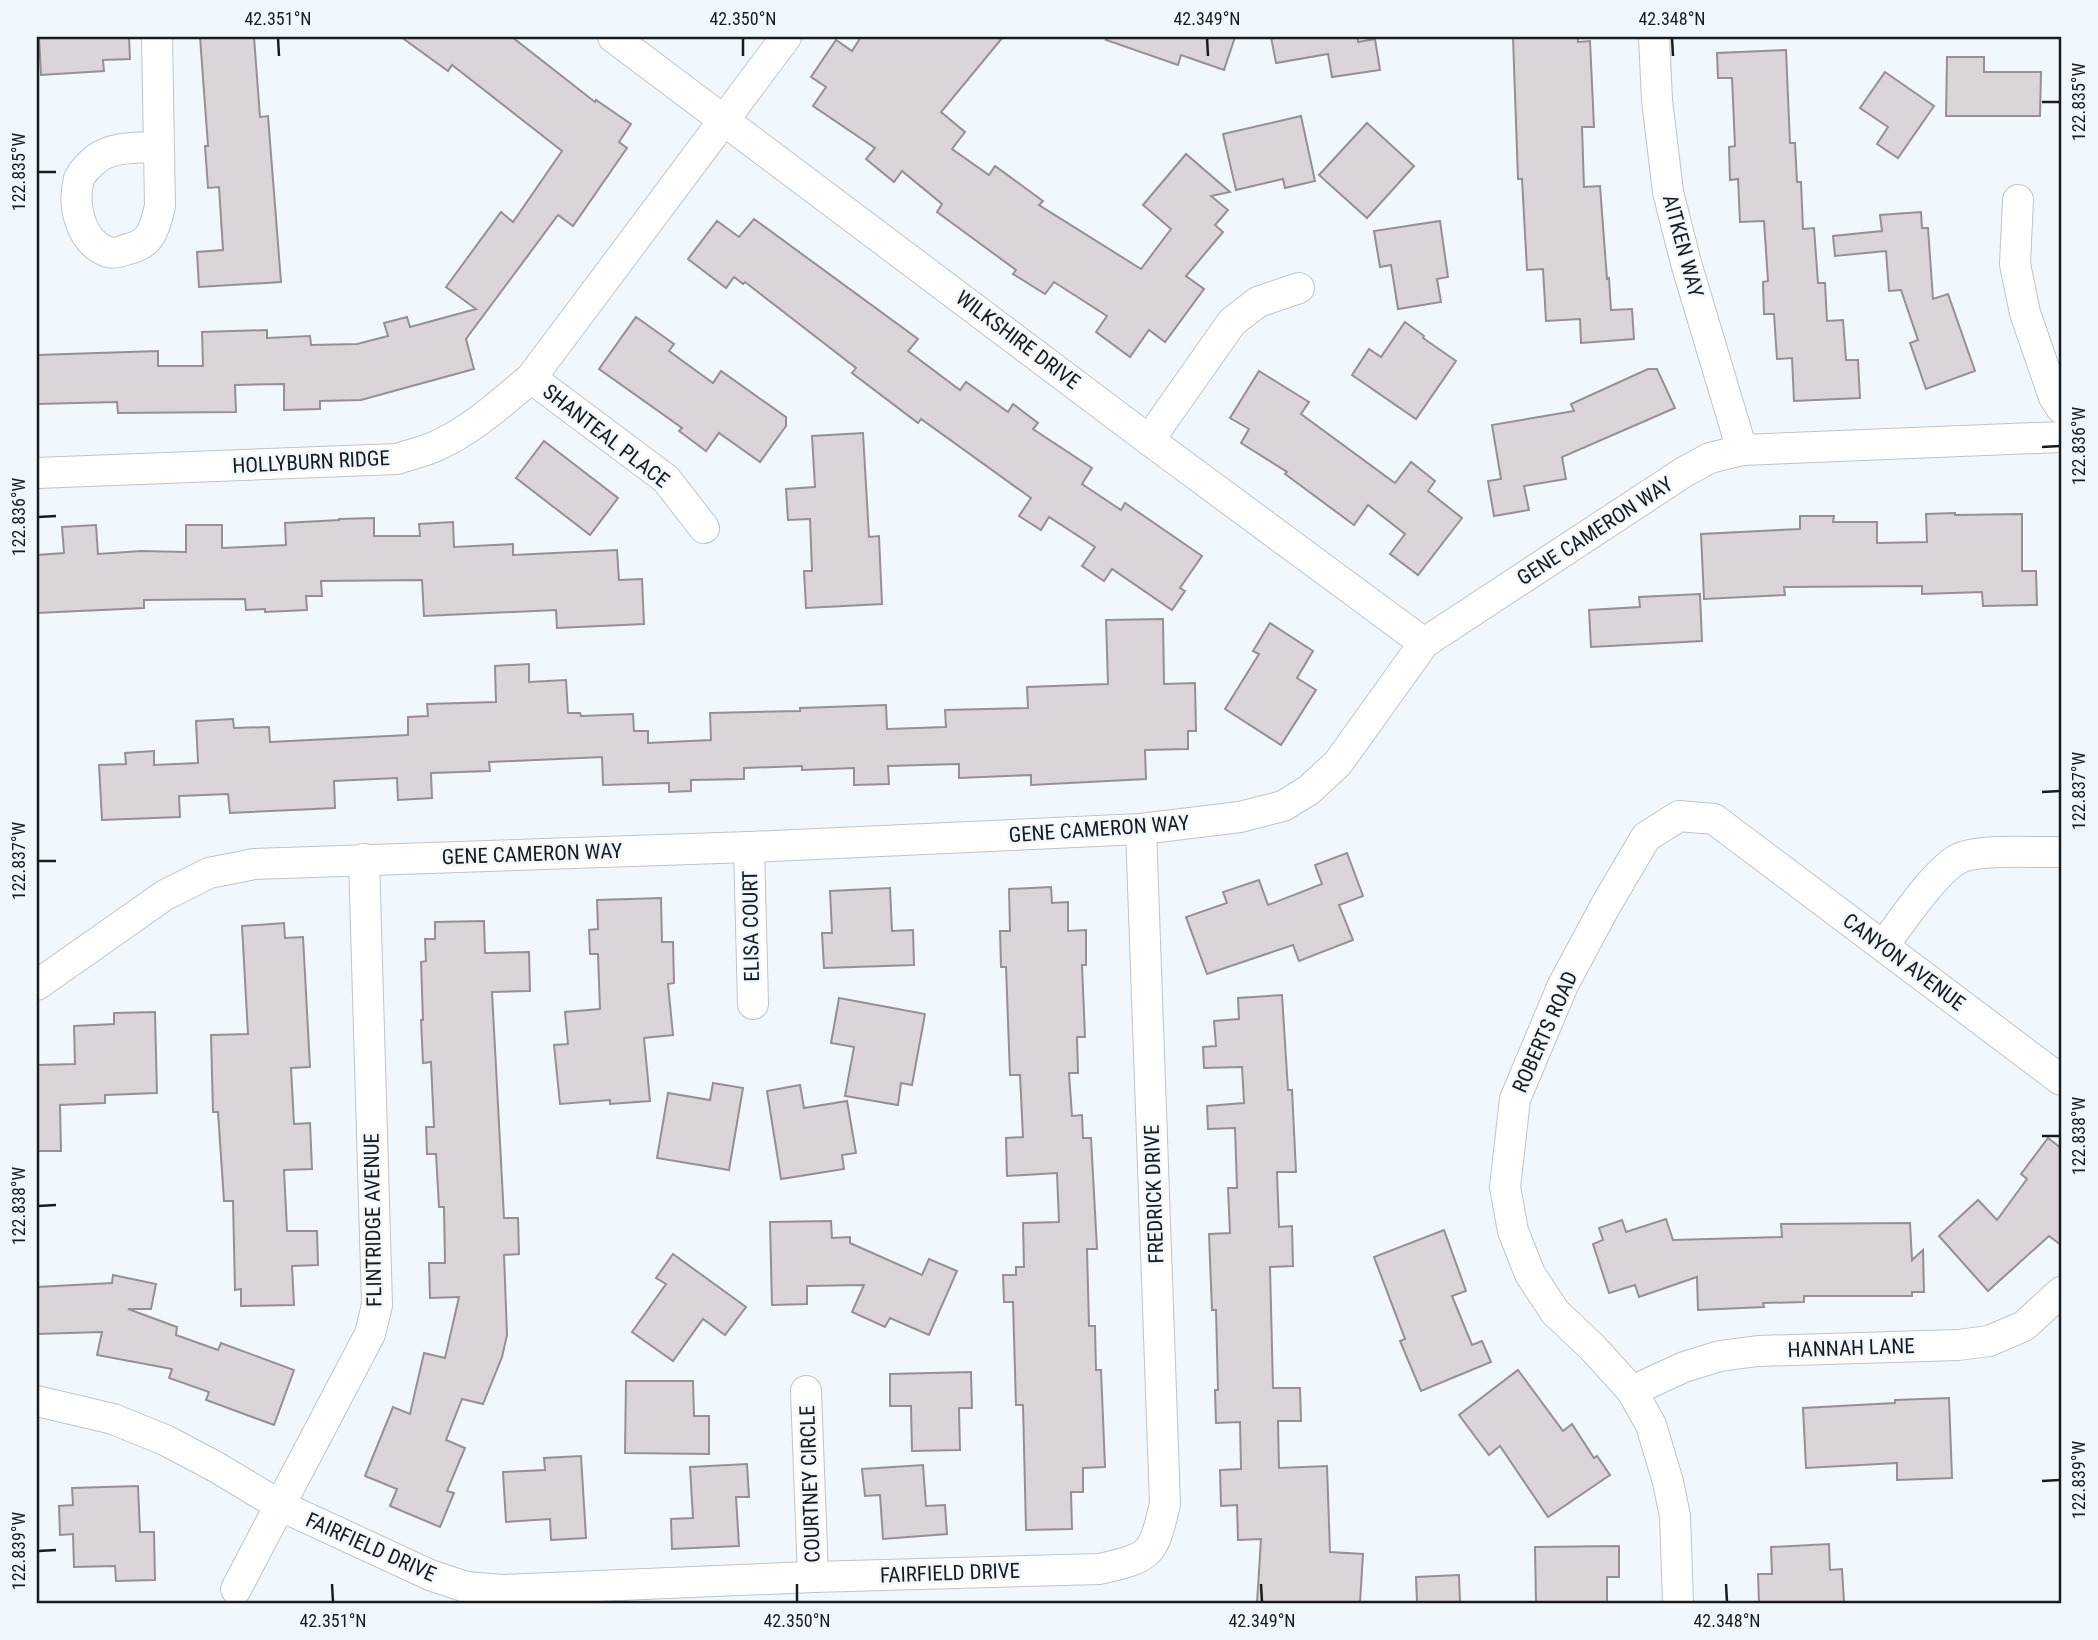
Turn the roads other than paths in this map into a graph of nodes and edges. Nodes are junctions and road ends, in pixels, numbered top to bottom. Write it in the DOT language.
graph roads {
  1 [pos="157,37"];
  2 [pos="613,37"];
  3 [pos="786,37"];
  4 [pos="1654,37"];
  5 [pos="723,118"];
  6 [pos="158,147"];
  7 [pos="2018,200"];
  8 [pos="1299,288"];
  9 [pos="531,378"];
  10 [pos="2061,408"];
  11 [pos="2061,437"];
  12 [pos="1149,440"];
  13 [pos="1742,450"];
  14 [pos="37,473"];
  15 [pos="704,528"];
  16 [pos="1424,643"];
  17 [pos="1141,829"];
  18 [pos="1746,844"];
  19 [pos="749,847"];
  20 [pos="2061,852"];
  21 [pos="363,859"];
  22 [pos="1884,946"];
  23 [pos="37,985"];
  24 [pos="753,1004"];
  25 [pos="2061,1080"];
  26 [pos="2061,1292"];
  27 [pos="806,1391"];
  28 [pos="1632,1391"];
  29 [pos="37,1401"];
  30 [pos="281,1506"];
  31 [pos="1146,1555"];
  32 [pos="813,1577"];
  33 [pos="236,1589"];
  34 [pos="1678,1603"];
  1 -- 6 [label="street"];
  2 -- 5 [label="street, WILKSHIRE DRIVE"];
  3 -- 5 [label="street, HOLLYBURN RIDGE"];
  4 -- 13 [label="street, AITKEN WAY"];
  5 -- 9 [label="street, HOLLYBURN RIDGE"];
  5 -- 12 [label="street, WILKSHIRE DRIVE"];
  7 -- 10 [label="street"];
  8 -- 12 [label="street"];
  9 -- 14 [label="street, HOLLYBURN RIDGE"];
  9 -- 15 [label="street, SHANTEAL PLACE"];
  11 -- 13 [label="street, GENE CAMERON WAY"];
  12 -- 16 [label="street, WILKSHIRE DRIVE"];
  13 -- 16 [label="street, GENE CAMERON WAY"];
  16 -- 17 [label="street, GENE CAMERON WAY"];
  17 -- 19 [label="street, GENE CAMERON WAY"];
  17 -- 31 [label="street, FREDRICK DRIVE"];
  18 -- 22 [label="street, CANYON AVENUE"];
  18 -- 28 [label="street, ROBERTS ROAD"];
  19 -- 21 [label="street, GENE CAMERON WAY"];
  19 -- 24 [label="street, ELISA COURT"];
  20 -- 22 [label="street"];
  21 -- 23 [label="street, GENE CAMERON WAY"];
  21 -- 30 [label="street, FLINTRIDGE AVENUE"];
  22 -- 25 [label="street, CANYON AVENUE"];
  26 -- 28 [label="street, HANNAH LANE"];
  27 -- 32 [label="street, COURTNEY CIRCLE"];
  28 -- 34 [label="street, ROBERTS ROAD"];
  29 -- 30 [label="street, FAIRFIELD DRIVE"];
  30 -- 32 [label="street, FAIRFIELD DRIVE"];
  30 -- 33 [label="street, FLINTRIDGE AVENUE"];
  31 -- 32 [label="street, FAIRFIELD DRIVE"];
}
